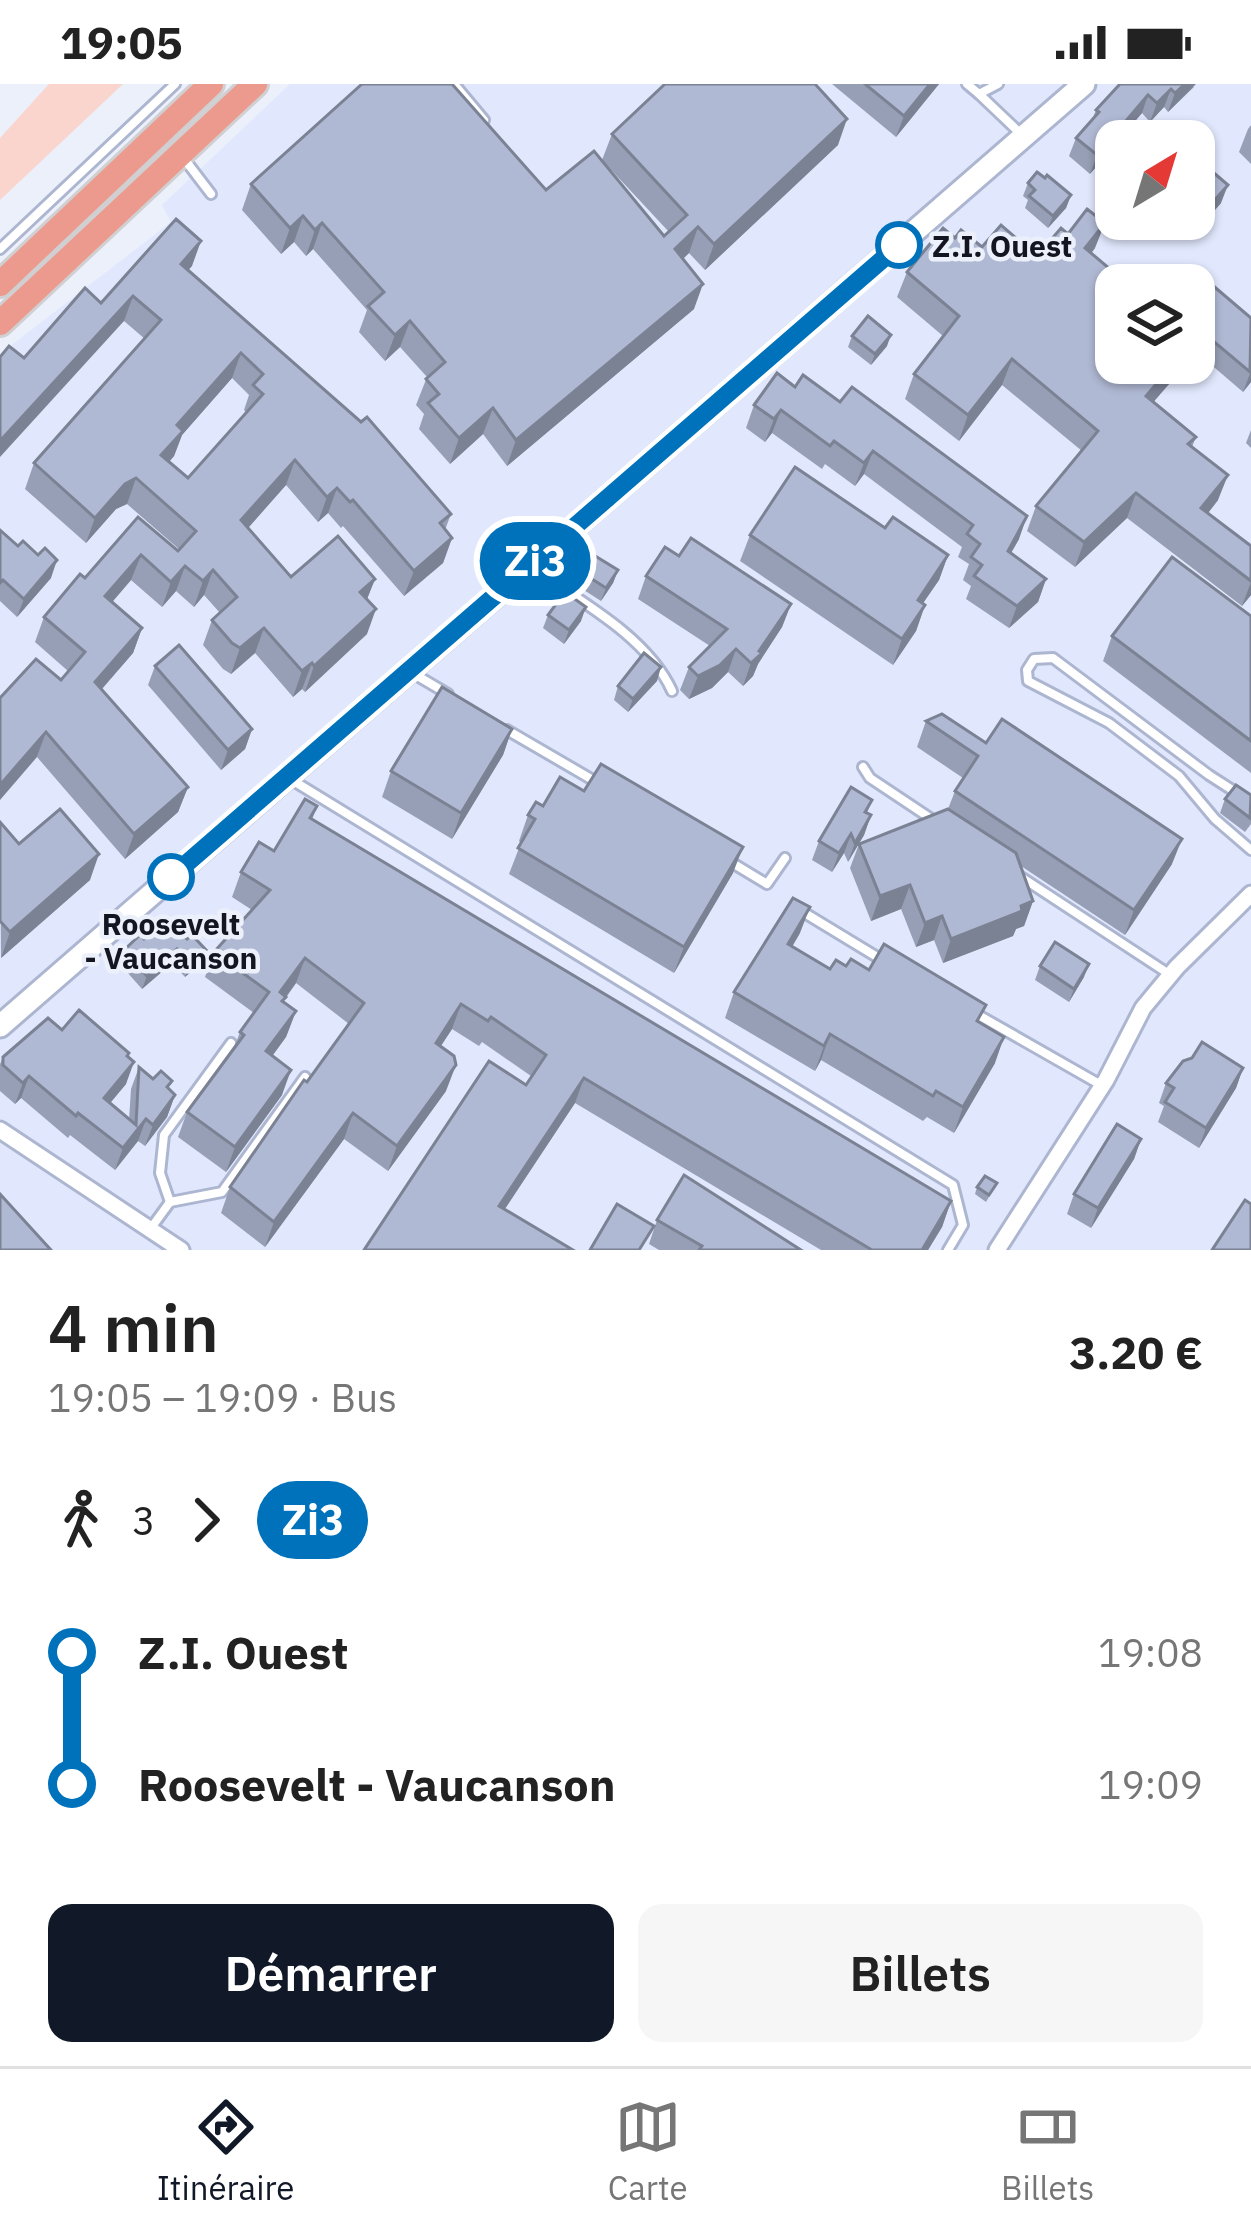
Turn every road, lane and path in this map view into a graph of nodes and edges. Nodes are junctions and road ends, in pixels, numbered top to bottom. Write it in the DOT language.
graph roads {
  1 [pos="175,84"];
  2 [pos="211,84"];
  3 [pos="255,84"];
  4 [pos="454,84"];
  5 [pos="967,84"];
  6 [pos="998,84"];
  7 [pos="1084,84"];
  8 [pos="979,94"];
  9 [pos="494,133"];
  10 [pos="1023,136"];
  11 [pos="181,155"];
  12 [pos="211,194"];
  13 [pos="0,249"];
  14 [pos="0,284"];
  15 [pos="0,322"];
  16 [pos="529,566"];
  17 [pos="408,670"];
  18 [pos="672,691"];
  19 [pos="465,704"];
  20 [pos="502,727"];
  21 [pos="862,767"];
  22 [pos="286,777"];
  23 [pos="602,786"];
  24 [pos="1251,802"];
  25 [pos="950,831"];
  26 [pos="1251,850"];
  27 [pos="784,858"];
  28 [pos="725,859"];
  29 [pos="1010,870"];
  30 [pos="1251,894"];
  31 [pos="803,912"];
  32 [pos="899,970"];
  33 [pos="1171,975"];
  34 [pos="960,1005"];
  35 [pos="0,1026"];
  36 [pos="231,1043"];
  37 [pos="305,1077"];
  38 [pos="1102,1086"];
  39 [pos="0,1130"];
  40 [pos="170,1202"];
  41 [pos="150,1229"];
  42 [pos="181,1250"];
  43 [pos="948,1250"];
  44 [pos="997,1250"];
  1 -- 13 [label="lane"];
  2 -- 14 [label="main road"];
  3 -- 11 [label="main road"];
  4 -- 9 [label="lane"];
  5 -- 8 [label="lane"];
  6 -- 8 [label="lane"];
  7 -- 10 [label="street"];
  8 -- 10 [label="lane"];
  10 -- 16 [label="street"];
  11 -- 12 [label="lane"];
  11 -- 15 [label="main road"];
  16 -- 17 [label="street"];
  16 -- 18 [label="lane"];
  17 -- 19 [label="lane"];
  17 -- 22 [label="street"];
  20 -- 23 [label="lane"];
  21 -- 25 [label="lane"];
  22 -- 35 [label="street"];
  22 -- 43 [label="lane"];
  24 -- 26 [label="lane"];
  27 -- 28 [label="lane"];
  29 -- 33 [label="lane"];
  30 -- 33 [label="street"];
  31 -- 32 [label="lane"];
  33 -- 38 [label="street"];
  34 -- 38 [label="lane"];
  36 -- 40 [label="lane"];
  37 -- 40 [label="lane"];
  38 -- 44 [label="street"];
  39 -- 41 [label="street"];
  40 -- 41 [label="lane"];
  41 -- 42 [label="street"];
}
